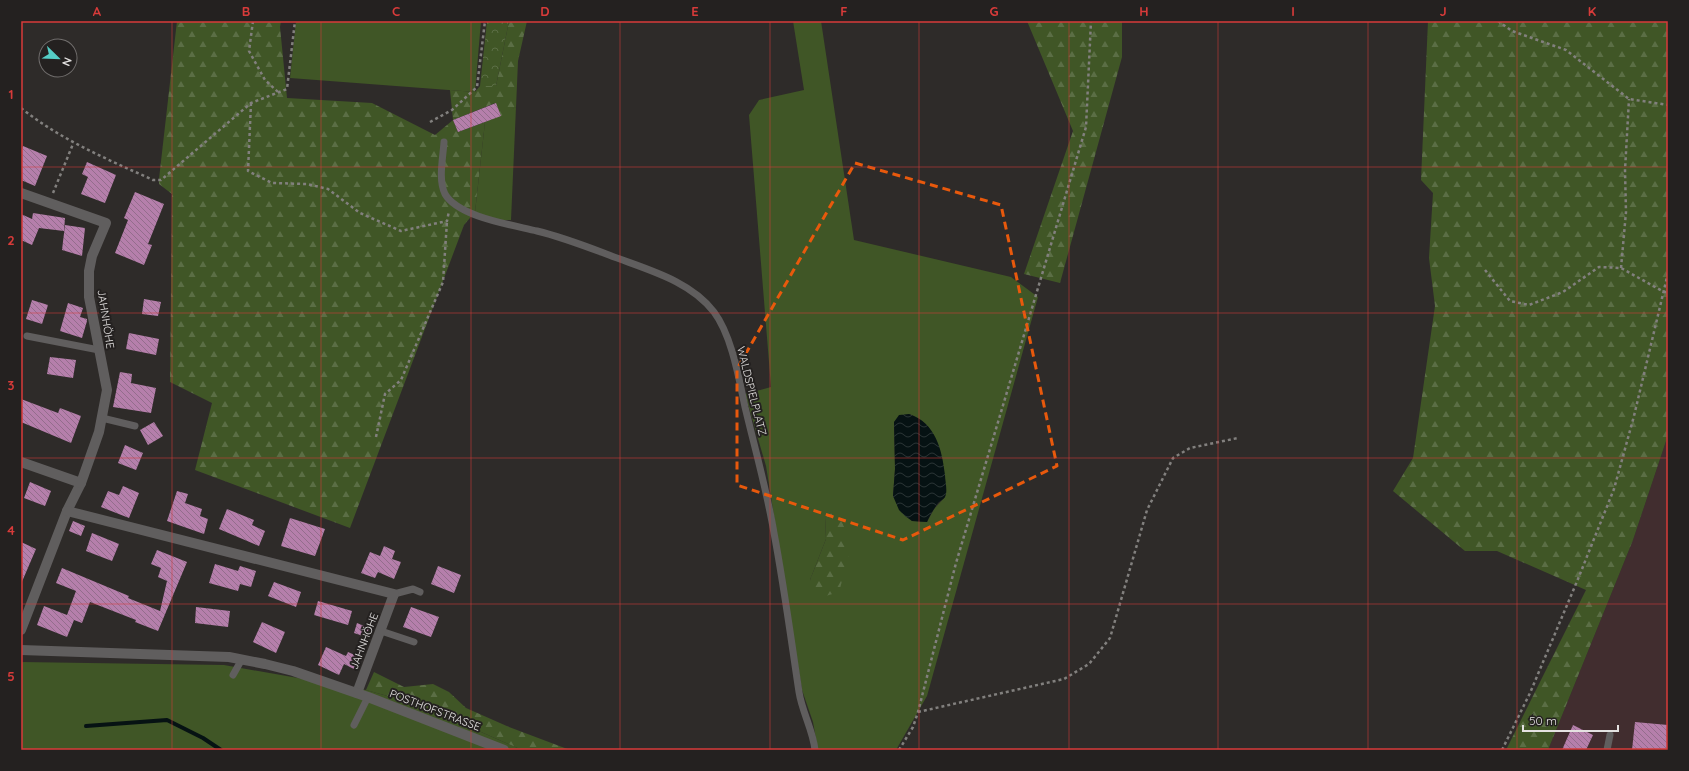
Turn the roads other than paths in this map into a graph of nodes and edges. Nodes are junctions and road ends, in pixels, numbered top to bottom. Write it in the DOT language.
graph roads {
  1 [pos="444,142"];
  2 [pos="21,193"];
  3 [pos="27,336"];
  4 [pos="99,350"];
  5 [pos="102,418"];
  6 [pos="135,426"];
  7 [pos="21,462"];
  8 [pos="80,483"];
  9 [pos="67,511"];
  10 [pos="420,592"];
  11 [pos="394,594"];
  12 [pos="21,630"];
  13 [pos="381,631"];
  14 [pos="414,642"];
  15 [pos="21,650"];
  16 [pos="242,659"];
  17 [pos="233,675"];
  18 [pos="357,693"];
  19 [pos="368,697"];
  20 [pos="354,725"];
  21 [pos="1610,735"];
  22 [pos="504,750"];
  23 [pos="815,750"];
  24 [pos="1607,750"];
  1 -- 23 [label="lane, WALDSPIELPLATZ"];
  2 -- 4 [label="street, JAHNHÖHE"];
  3 -- 4 [label="lane"];
  4 -- 5 [label="street, JAHNHÖHE"];
  5 -- 6 [label="lane"];
  5 -- 8 [label="street, JAHNHÖHE"];
  7 -- 8 [label="street"];
  8 -- 9 [label="street, JAHNHÖHE"];
  9 -- 11 [label="street"];
  9 -- 12 [label="street, JAHNHÖHE"];
  10 -- 11 [label="lane"];
  11 -- 13 [label="street, JAHNHÖHE"];
  13 -- 14 [label="lane"];
  13 -- 18 [label="street, JAHNHÖHE"];
  15 -- 16 [label="street"];
  16 -- 17 [label="lane"];
  16 -- 18 [label="street"];
  18 -- 19 [label="street, POSTHOFSTRASSE"];
  19 -- 20 [label="lane"];
  19 -- 22 [label="street, POSTHOFSTRASSE"];
  21 -- 24 [label="lane"];
}
